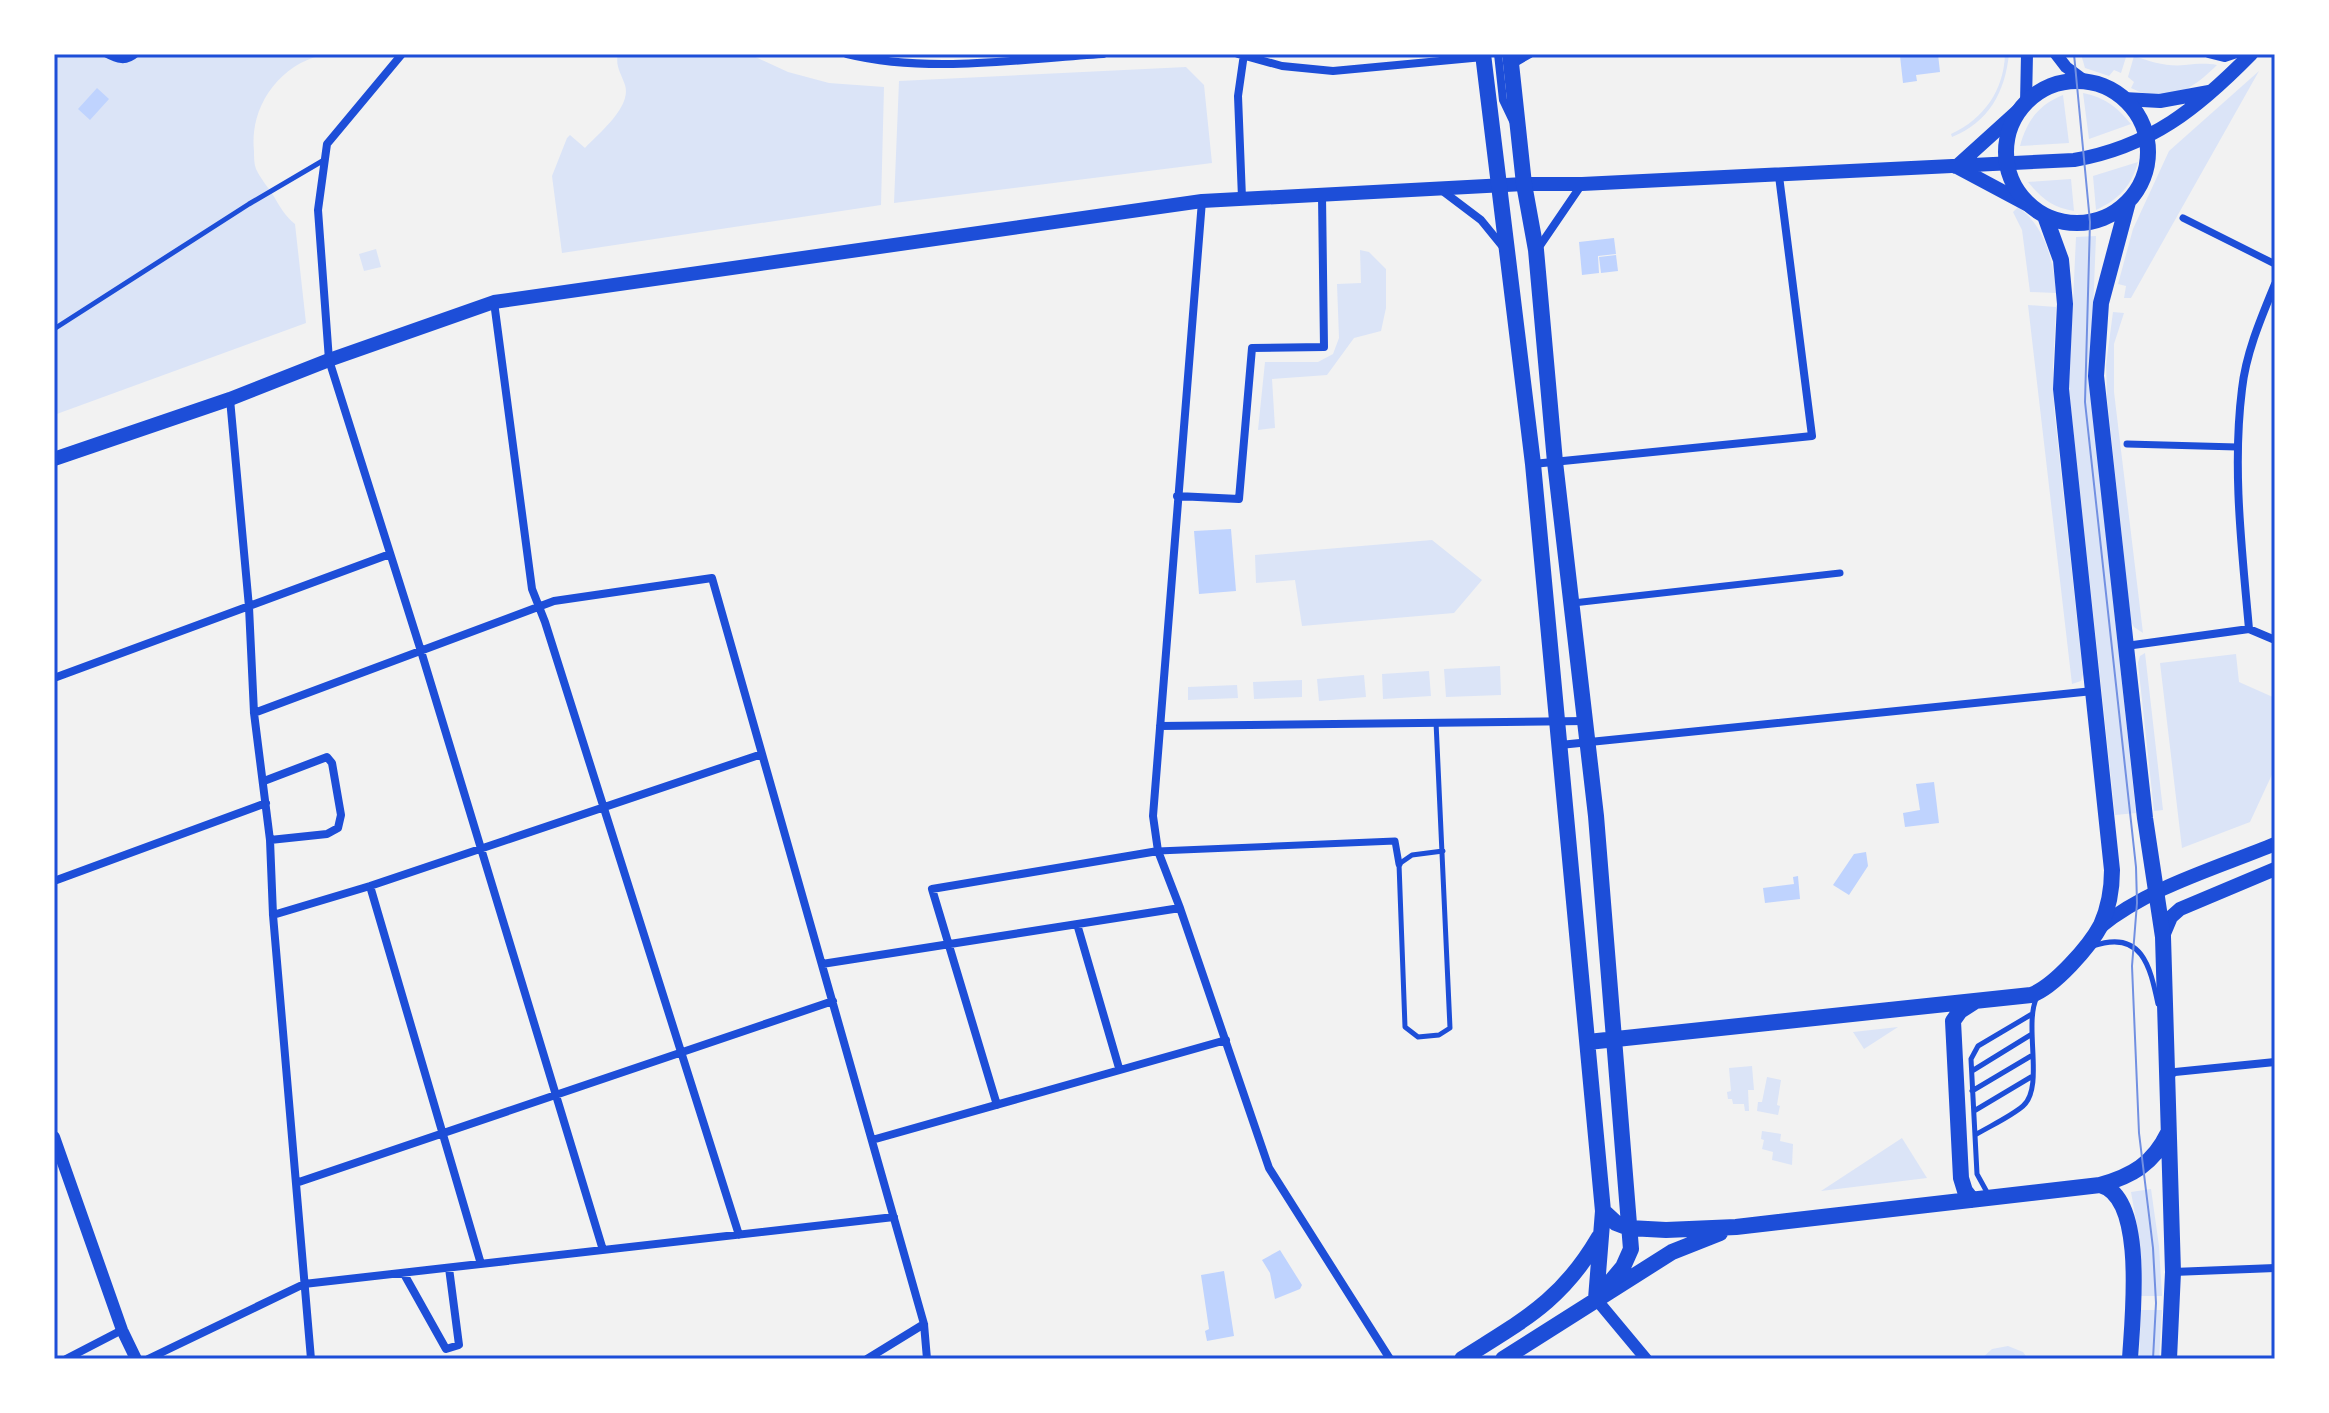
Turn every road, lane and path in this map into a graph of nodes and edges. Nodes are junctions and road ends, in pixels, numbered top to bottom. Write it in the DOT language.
graph roads {
  1 [pos="106,54"];
  2 [pos="136,54"];
  3 [pos="402,54"];
  4 [pos="847,54"];
  5 [pos="1103,54"];
  6 [pos="1243,54"];
  7 [pos="1530,54"];
  8 [pos="2027,54"];
  9 [pos="2056,54"];
  10 [pos="2209,54"];
  11 [pos="2237,54"];
  12 [pos="2251,54"];
  13 [pos="1497,57"];
  14 [pos="2085,81"];
  15 [pos="2214,92"];
  16 [pos="2124,99"];
  17 [pos="2022,106"];
  18 [pos="2147,138"];
  19 [pos="325,160"];
  20 [pos="2007,165"];
  21 [pos="1956,167"];
  22 [pos="1779,176"];
  23 [pos="1524,184"];
  24 [pos="1582,184"];
  25 [pos="1498,185"];
  26 [pos="1440,189"];
  27 [pos="1322,196"];
  28 [pos="1242,198"];
  29 [pos="1202,201"];
  30 [pos="2128,202"];
  31 [pos="2038,212"];
  32 [pos="2183,218"];
  33 [pos="1536,250"];
  34 [pos="1508,253"];
  35 [pos="2275,264"];
  36 [pos="2275,284"];
  37 [pos="494,302"];
  38 [pos="54,329"];
  39 [pos="329,360"];
  40 [pos="230,399"];
  41 [pos="2127,444"];
  42 [pos="2237,447"];
  43 [pos="54,459"];
  44 [pos="1555,462"];
  45 [pos="1533,464"];
  46 [pos="1177,496"];
  47 [pos="390,554"];
  48 [pos="1840,573"];
  49 [pos="1571,603"];
  50 [pos="538,606"];
  51 [pos="249,607"];
  52 [pos="2249,629"];
  53 [pos="2275,640"];
  54 [pos="2126,646"];
  55 [pos="421,651"];
  56 [pos="54,678"];
  57 [pos="2093,691"];
  58 [pos="254,713"];
  59 [pos="1436,721"];
  60 [pos="1558,721"];
  61 [pos="1585,721"];
  62 [pos="1160,726"];
  63 [pos="1587,743"];
  64 [pos="1560,745"];
  65 [pos="762,754"];
  66 [pos="264,781"];
  67 [pos="266,803"];
  68 [pos="603,807"];
  69 [pos="270,840"];
  70 [pos="2275,844"];
  71 [pos="481,849"];
  72 [pos="1158,851"];
  73 [pos="1443,851"];
  74 [pos="1399,864"];
  75 [pos="2275,869"];
  76 [pos="54,881"];
  77 [pos="370,886"];
  78 [pos="2157,892"];
  79 [pos="1180,908"];
  80 [pos="273,915"];
  81 [pos="1077,924"];
  82 [pos="2099,928"];
  83 [pos="2163,937"];
  84 [pos="949,945"];
  85 [pos="2082,950"];
  86 [pos="822,964"];
  87 [pos="2039,992"];
  88 [pos="1979,1000"];
  89 [pos="833,1001"];
  90 [pos="2032,1014"];
  91 [pos="2164,1032"];
  92 [pos="2032,1034"];
  93 [pos="1226,1040"];
  94 [pos="1613,1040"];
  95 [pos="1588,1042"];
  96 [pos="681,1052"];
  97 [pos="2032,1055"];
  98 [pos="2275,1062"];
  99 [pos="1119,1068"];
  100 [pos="1971,1072"];
  101 [pos="2032,1077"];
  102 [pos="2166,1078"];
  103 [pos="1972,1091"];
  104 [pos="556,1094"];
  105 [pos="997,1105"];
  106 [pos="1974,1112"];
  107 [pos="2169,1131"];
  108 [pos="442,1132"];
  109 [pos="1975,1135"];
  110 [pos="54,1137"];
  111 [pos="872,1140"];
  112 [pos="296,1183"];
  113 [pos="2100,1185"];
  114 [pos="1994,1198"];
  115 [pos="1972,1200"];
  116 [pos="1603,1211"];
  117 [pos="894,1217"];
  118 [pos="1736,1227"];
  119 [pos="1629,1228"];
  120 [pos="1601,1233"];
  121 [pos="739,1235"];
  122 [pos="603,1250"];
  123 [pos="481,1264"];
  124 [pos="449,1268"];
  125 [pos="2275,1268"];
  126 [pos="2173,1272"];
  127 [pos="404,1274"];
  128 [pos="304,1284"];
  129 [pos="1596,1299"];
  130 [pos="924,1324"];
  131 [pos="122,1330"];
  132 [pos="66,1359"];
  133 [pos="136,1359"];
  134 [pos="148,1359"];
  135 [pos="311,1359"];
  136 [pos="867,1359"];
  137 [pos="927,1359"];
  138 [pos="1390,1359"];
  139 [pos="1462,1359"];
  140 [pos="1503,1359"];
  141 [pos="1646,1359"];
  142 [pos="2130,1359"];
  143 [pos="2169,1359"];
  1 -- 2 [label="street"];
  3 -- 19 [label="street"];
  4 -- 5 [label="street"];
  6 -- 13 [label="street"];
  6 -- 28 [label="street"];
  7 -- 13 [label="street"];
  8 -- 17 [label="street"];
  9 -- 14 [label="street"];
  10 -- 11 [label="street"];
  12 -- 15 [label="main road"];
  13 -- 23 [label="main road"];
  13 -- 25 [label="main road"];
  14 -- 16 [label="main road"];
  14 -- 17 [label="main road"];
  15 -- 16 [label="main road"];
  15 -- 18 [label="main road"];
  16 -- 18 [label="main road"];
  17 -- 20 [label="main road"];
  17 -- 21 [label="main road"];
  18 -- 20 [label="main road"];
  18 -- 30 [label="main road"];
  19 -- 38 [label="lane"];
  19 -- 39 [label="street"];
  20 -- 21 [label="main road"];
  20 -- 31 [label="main road"];
  21 -- 22 [label="main road"];
  21 -- 31 [label="main road"];
  22 -- 24 [label="main road"];
  22 -- 44 [label="street"];
  23 -- 24 [label="main road"];
  23 -- 25 [label="main road"];
  23 -- 33 [label="main road"];
  24 -- 33 [label="street"];
  25 -- 26 [label="main road"];
  25 -- 34 [label="main road"];
  26 -- 27 [label="main road"];
  26 -- 34 [label="street"];
  27 -- 28 [label="main road"];
  27 -- 46 [label="street"];
  28 -- 29 [label="main road"];
  29 -- 37 [label="main road"];
  29 -- 46 [label="street"];
  30 -- 31 [label="main road"];
  30 -- 54 [label="main road"];
  31 -- 57 [label="main road"];
  32 -- 35 [label="street"];
  33 -- 44 [label="main road"];
  34 -- 45 [label="main road"];
  36 -- 42 [label="street"];
  37 -- 39 [label="main road"];
  37 -- 50 [label="street"];
  39 -- 40 [label="main road"];
  39 -- 47 [label="street"];
  40 -- 43 [label="main road"];
  40 -- 51 [label="street"];
  41 -- 42 [label="street"];
  42 -- 52 [label="street"];
  44 -- 45 [label="street"];
  44 -- 49 [label="main road"];
  45 -- 60 [label="main road"];
  46 -- 62 [label="street"];
  47 -- 51 [label="street"];
  47 -- 55 [label="street"];
  48 -- 49 [label="street"];
  49 -- 61 [label="main road"];
  50 -- 55 [label="street"];
  50 -- 65 [label="street"];
  50 -- 68 [label="street"];
  51 -- 56 [label="street"];
  51 -- 58 [label="street"];
  52 -- 53 [label="street"];
  52 -- 54 [label="street"];
  54 -- 78 [label="main road"];
  55 -- 58 [label="street"];
  55 -- 71 [label="street"];
  57 -- 63 [label="street"];
  57 -- 82 [label="main road"];
  58 -- 66 [label="street"];
  59 -- 60 [label="street"];
  59 -- 62 [label="street"];
  59 -- 73 [label="lane"];
  60 -- 61 [label="street"];
  60 -- 64 [label="main road"];
  61 -- 63 [label="main road"];
  62 -- 72 [label="street"];
  63 -- 64 [label="street"];
  63 -- 94 [label="main road"];
  64 -- 95 [label="main road"];
  65 -- 68 [label="street"];
  65 -- 86 [label="street"];
  66 -- 67 [label="street"];
  66 -- 69 [label="street"];
  67 -- 69 [label="street"];
  67 -- 76 [label="street"];
  68 -- 71 [label="street"];
  68 -- 96 [label="street"];
  69 -- 80 [label="street"];
  70 -- 78 [label="main road"];
  71 -- 77 [label="street"];
  71 -- 104 [label="street"];
  72 -- 74 [label="street"];
  72 -- 79 [label="street"];
  72 -- 84 [label="street"];
  73 -- 74 [label="lane"];
  73 -- 74 [label="lane"];
  75 -- 83 [label="main road"];
  77 -- 80 [label="street"];
  77 -- 108 [label="street"];
  78 -- 82 [label="main road"];
  78 -- 83 [label="main road"];
  79 -- 81 [label="street"];
  79 -- 93 [label="street"];
  80 -- 112 [label="street"];
  81 -- 84 [label="street"];
  81 -- 99 [label="street"];
  82 -- 85 [label="main road"];
  83 -- 91 [label="main road"];
  84 -- 86 [label="street"];
  84 -- 105 [label="street"];
  85 -- 87 [label="main road"];
  85 -- 91 [label="lane"];
  86 -- 89 [label="street"];
  87 -- 88 [label="main road"];
  87 -- 90 [label="lane"];
  88 -- 94 [label="main road"];
  88 -- 115 [label="main road"];
  89 -- 96 [label="street"];
  89 -- 111 [label="street"];
  90 -- 92 [label="lane"];
  90 -- 100 [label="lane"];
  91 -- 102 [label="main road"];
  92 -- 97 [label="lane"];
  92 -- 100 [label="lane"];
  93 -- 99 [label="street"];
  93 -- 138 [label="street"];
  94 -- 95 [label="main road"];
  94 -- 119 [label="main road"];
  95 -- 116 [label="main road"];
  96 -- 104 [label="street"];
  96 -- 121 [label="street"];
  97 -- 101 [label="lane"];
  97 -- 103 [label="lane"];
  98 -- 102 [label="street"];
  99 -- 105 [label="street"];
  100 -- 103 [label="lane"];
  101 -- 106 [label="lane"];
  101 -- 109 [label="lane"];
  102 -- 107 [label="main road"];
  103 -- 106 [label="lane"];
  104 -- 108 [label="street"];
  104 -- 122 [label="street"];
  105 -- 111 [label="street"];
  106 -- 109 [label="lane"];
  107 -- 113 [label="main road"];
  107 -- 126 [label="main road"];
  108 -- 112 [label="street"];
  108 -- 123 [label="street"];
  109 -- 114 [label="lane"];
  110 -- 131 [label="street"];
  111 -- 117 [label="street"];
  112 -- 128 [label="street"];
  113 -- 114 [label="main road"];
  113 -- 142 [label="main road"];
  114 -- 115 [label="main road"];
  115 -- 118 [label="main road"];
  116 -- 119 [label="main road"];
  116 -- 120 [label="main road"];
  117 -- 121 [label="street"];
  117 -- 130 [label="street"];
  118 -- 119 [label="main road"];
  118 -- 129 [label="main road"];
  119 -- 129 [label="main road"];
  120 -- 129 [label="main road"];
  120 -- 139 [label="main road"];
  121 -- 122 [label="street"];
  122 -- 123 [label="street"];
  123 -- 124 [label="street"];
  124 -- 127 [label="street"];
  124 -- 127 [label="street"];
  125 -- 126 [label="street"];
  126 -- 143 [label="main road"];
  127 -- 128 [label="street"];
  128 -- 134 [label="street"];
  128 -- 135 [label="street"];
  129 -- 140 [label="main road"];
  129 -- 141 [label="street"];
  130 -- 136 [label="street"];
  130 -- 137 [label="street"];
  131 -- 132 [label="street"];
  131 -- 133 [label="street"];
}
